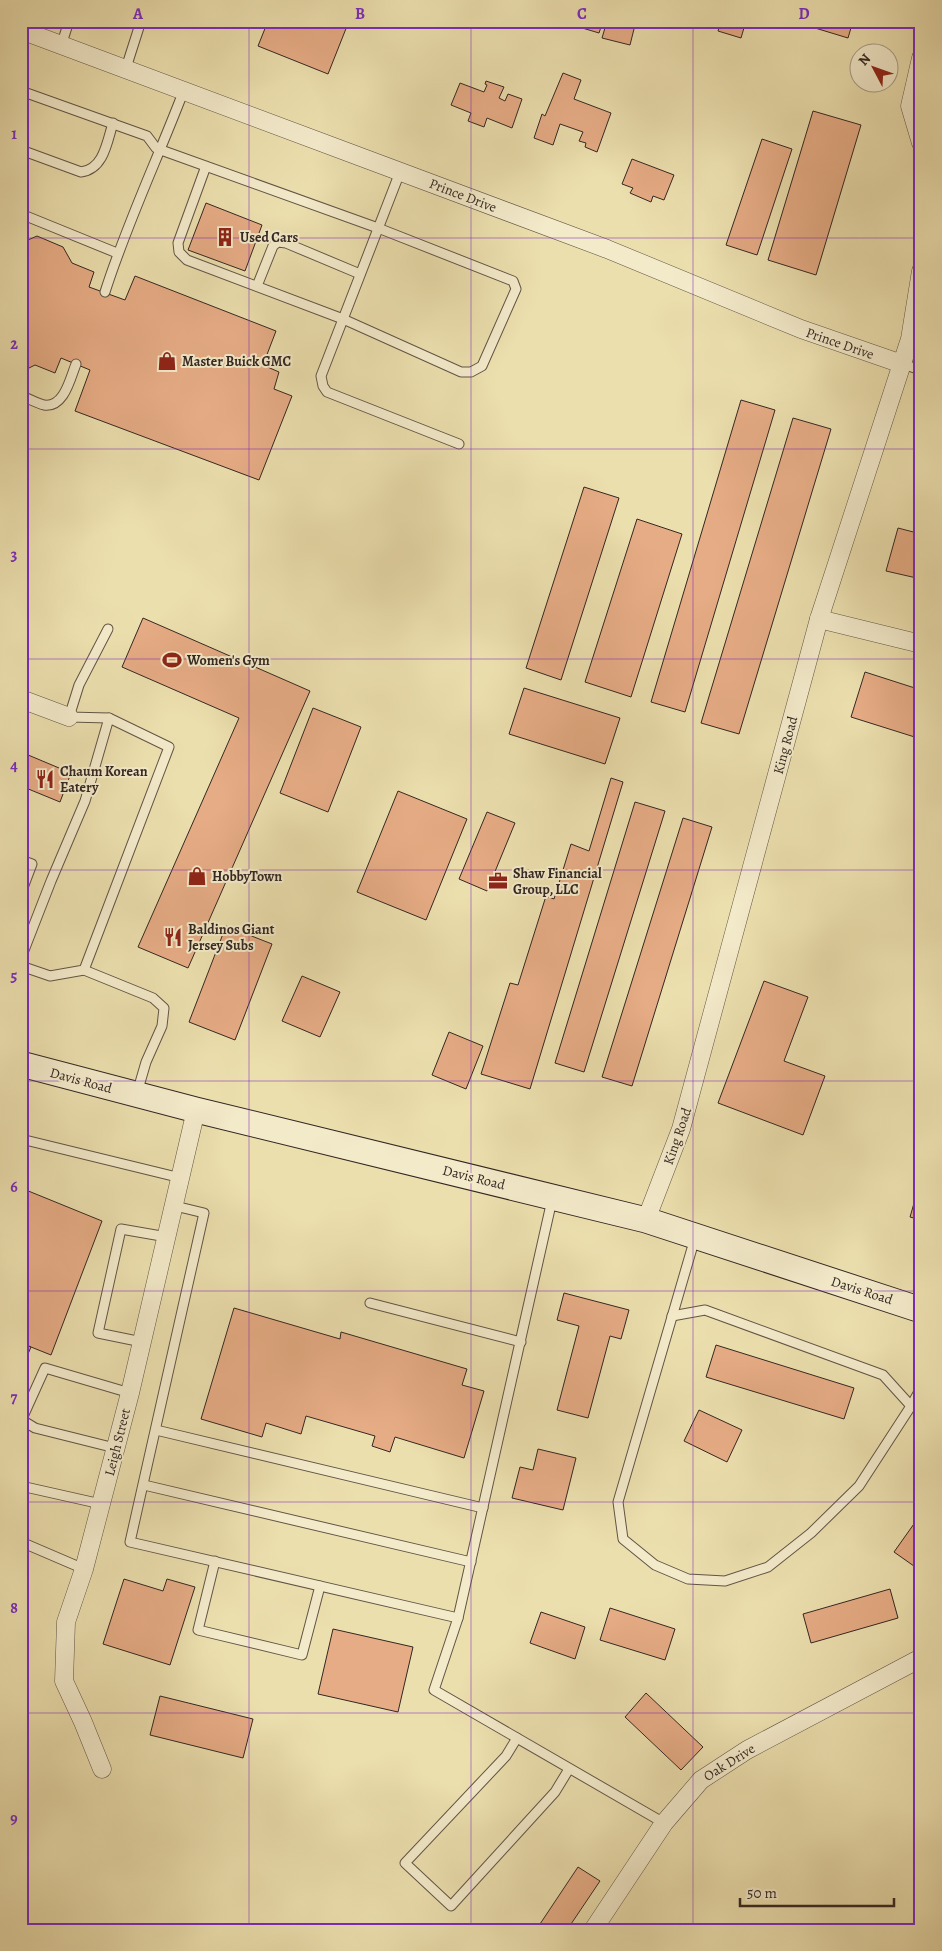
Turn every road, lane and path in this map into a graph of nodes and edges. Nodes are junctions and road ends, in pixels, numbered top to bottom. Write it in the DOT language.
graph roads {
  1 [pos="69,21"];
  2 [pos="141,21"];
  3 [pos="21,30"];
  4 [pos="61,46"];
  5 [pos="921,58"];
  6 [pos="126,68"];
  7 [pos="184,90"];
  8 [pos="21,91"];
  9 [pos="113,123"];
  10 [pos="921,143"];
  11 [pos="21,150"];
  12 [pos="161,150"];
  13 [pos="206,166"];
  14 [pos="400,172"];
  15 [pos="21,214"];
  16 [pos="378,228"];
  17 [pos="117,253"];
  18 [pos="921,271"];
  19 [pos="360,274"];
  20 [pos="257,286"];
  21 [pos="104,292"];
  22 [pos="343,319"];
  23 [pos="76,364"];
  24 [pos="902,364"];
  25 [pos="921,370"];
  26 [pos="21,396"];
  27 [pos="459,444"];
  28 [pos="819,618"];
  29 [pos="108,629"];
  30 [pos="921,644"];
  31 [pos="21,699"];
  32 [pos="69,717"];
  33 [pos="109,718"];
  34 [pos="21,860"];
  35 [pos="21,893"];
  36 [pos="21,958"];
  37 [pos="21,966"];
  38 [pos="84,970"];
  39 [pos="21,1064"];
  40 [pos="137,1094"];
  41 [pos="196,1110"];
  42 [pos="21,1139"];
  43 [pos="181,1178"];
  44 [pos="553,1197"];
  45 [pos="175,1206"];
  46 [pos="646,1220"];
  47 [pos="696,1236"];
  48 [pos="167,1237"];
  49 [pos="370,1303"];
  50 [pos="921,1310"];
  51 [pos="672,1316"];
  52 [pos="142,1342"];
  53 [pos="520,1342"];
  54 [pos="921,1388"];
  55 [pos="130,1393"];
  56 [pos="912,1406"];
  57 [pos="22,1420"];
  58 [pos="156,1430"];
  59 [pos="116,1448"];
  60 [pos="144,1484"];
  61 [pos="21,1486"];
  62 [pos="101,1504"];
  63 [pos="483,1508"];
  64 [pos="23,1543"];
  65 [pos="21,1554"];
  66 [pos="215,1561"];
  67 [pos="471,1562"];
  68 [pos="84,1569"];
  69 [pos="320,1586"];
  70 [pos="458,1618"];
  71 [pos="921,1658"];
  72 [pos="517,1738"];
  73 [pos="102,1768"];
  74 [pos="569,1769"];
  75 [pos="664,1824"];
  76 [pos="593,1930"];
  1 -- 4 [label="lane"];
  2 -- 6 [label="lane"];
  3 -- 4 [label="street, Prince Drive"];
  4 -- 6 [label="street, Prince Drive"];
  5 -- 10 [label="street"];
  6 -- 7 [label="street, Prince Drive"];
  7 -- 12 [label="lane"];
  7 -- 14 [label="street, Prince Drive"];
  8 -- 9 [label="lane"];
  9 -- 11 [label="lane"];
  9 -- 12 [label="lane"];
  12 -- 13 [label="lane"];
  12 -- 17 [label="lane"];
  13 -- 16 [label="lane"];
  13 -- 20 [label="lane"];
  14 -- 16 [label="lane"];
  14 -- 24 [label="street, Prince Drive"];
  15 -- 17 [label="lane"];
  16 -- 19 [label="lane"];
  16 -- 22 [label="lane"];
  17 -- 21 [label="lane"];
  18 -- 24 [label="street, King Road"];
  19 -- 20 [label="lane"];
  19 -- 22 [label="lane"];
  20 -- 22 [label="lane"];
  22 -- 27 [label="lane"];
  23 -- 26 [label="lane"];
  24 -- 25 [label="lane"];
  24 -- 28 [label="street, King Road"];
  28 -- 30 [label="street"];
  28 -- 46 [label="street, King Road"];
  29 -- 32 [label="lane"];
  31 -- 32 [label="street"];
  32 -- 33 [label="lane"];
  33 -- 36 [label="lane"];
  33 -- 38 [label="lane"];
  34 -- 35 [label="lane"];
  37 -- 38 [label="lane"];
  38 -- 40 [label="lane"];
  39 -- 40 [label="main road, Davis Road"];
  40 -- 41 [label="main road, Davis Road"];
  41 -- 43 [label="street, Leigh Street"];
  41 -- 44 [label="main road, Davis Road"];
  42 -- 43 [label="lane"];
  43 -- 45 [label="street, Leigh Street"];
  44 -- 46 [label="main road, Davis Road"];
  44 -- 53 [label="lane"];
  45 -- 48 [label="street, Leigh Street"];
  45 -- 58 [label="lane"];
  46 -- 47 [label="main road, Davis Road"];
  47 -- 50 [label="main road, Davis Road"];
  47 -- 51 [label="lane"];
  48 -- 52 [label="street, Leigh Street"];
  48 -- 52 [label="lane"];
  49 -- 53 [label="lane"];
  51 -- 56 [label="lane"];
  51 -- 56 [label="lane"];
  52 -- 55 [label="street, Leigh Street"];
  53 -- 63 [label="lane"];
  54 -- 56 [label="lane"];
  55 -- 57 [label="lane"];
  55 -- 59 [label="street, Leigh Street"];
  57 -- 59 [label="lane"];
  58 -- 60 [label="lane"];
  58 -- 63 [label="lane"];
  59 -- 62 [label="street, Leigh Street"];
  60 -- 66 [label="lane"];
  60 -- 67 [label="lane"];
  61 -- 62 [label="lane"];
  62 -- 68 [label="street, Leigh Street"];
  63 -- 67 [label="lane"];
  64 -- 65 [label="lane"];
  64 -- 68 [label="lane"];
  66 -- 69 [label="lane"];
  66 -- 69 [label="lane"];
  67 -- 70 [label="lane"];
  68 -- 73 [label="street, Leigh Street"];
  69 -- 70 [label="lane"];
  70 -- 72 [label="lane"];
  71 -- 75 [label="street, Oak Drive"];
  72 -- 74 [label="lane"];
  72 -- 74 [label="lane"];
  74 -- 75 [label="lane"];
  75 -- 76 [label="street, Oak Drive"];
}
